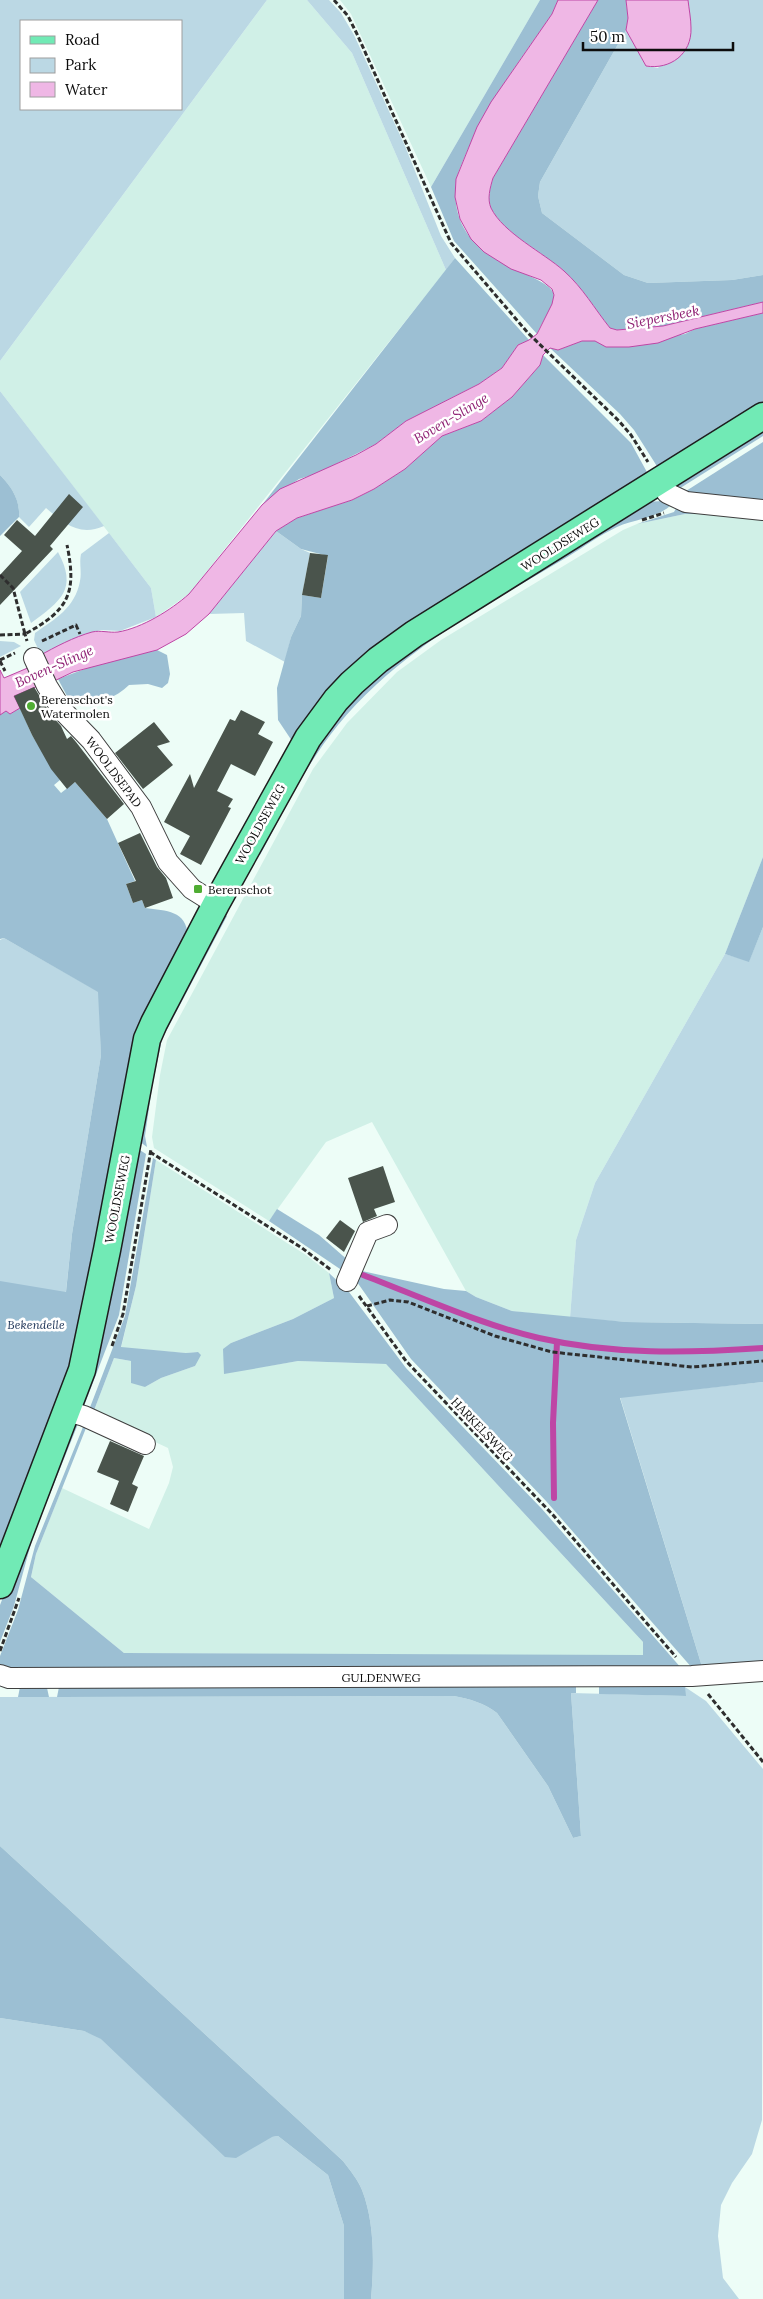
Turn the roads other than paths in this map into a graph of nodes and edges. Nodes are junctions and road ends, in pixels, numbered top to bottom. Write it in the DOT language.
graph roads {
  1 [pos="763,416"];
  2 [pos="668,490"];
  3 [pos="763,510"];
  4 [pos="34,658"];
  5 [pos="216,904"];
  6 [pos="387,1225"];
  7 [pos="347,1281"];
  8 [pos="67,1411"];
  9 [pos="145,1444"];
  10 [pos="0,1585"];
  11 [pos="763,1671"];
  12 [pos="0,1675"];
  1 -- 2 [label="main road, WOOLDSEWEG"];
  2 -- 3 [label="street"];
  2 -- 5 [label="main road, WOOLDSEWEG"];
  4 -- 5 [label="street, WOOLDSEPAD"];
  5 -- 8 [label="main road, WOOLDSEWEG"];
  6 -- 7 [label="street"];
  8 -- 9 [label="street"];
  8 -- 10 [label="main road, WOOLDSEWEG"];
  11 -- 12 [label="street, GULDENWEG"];
}
